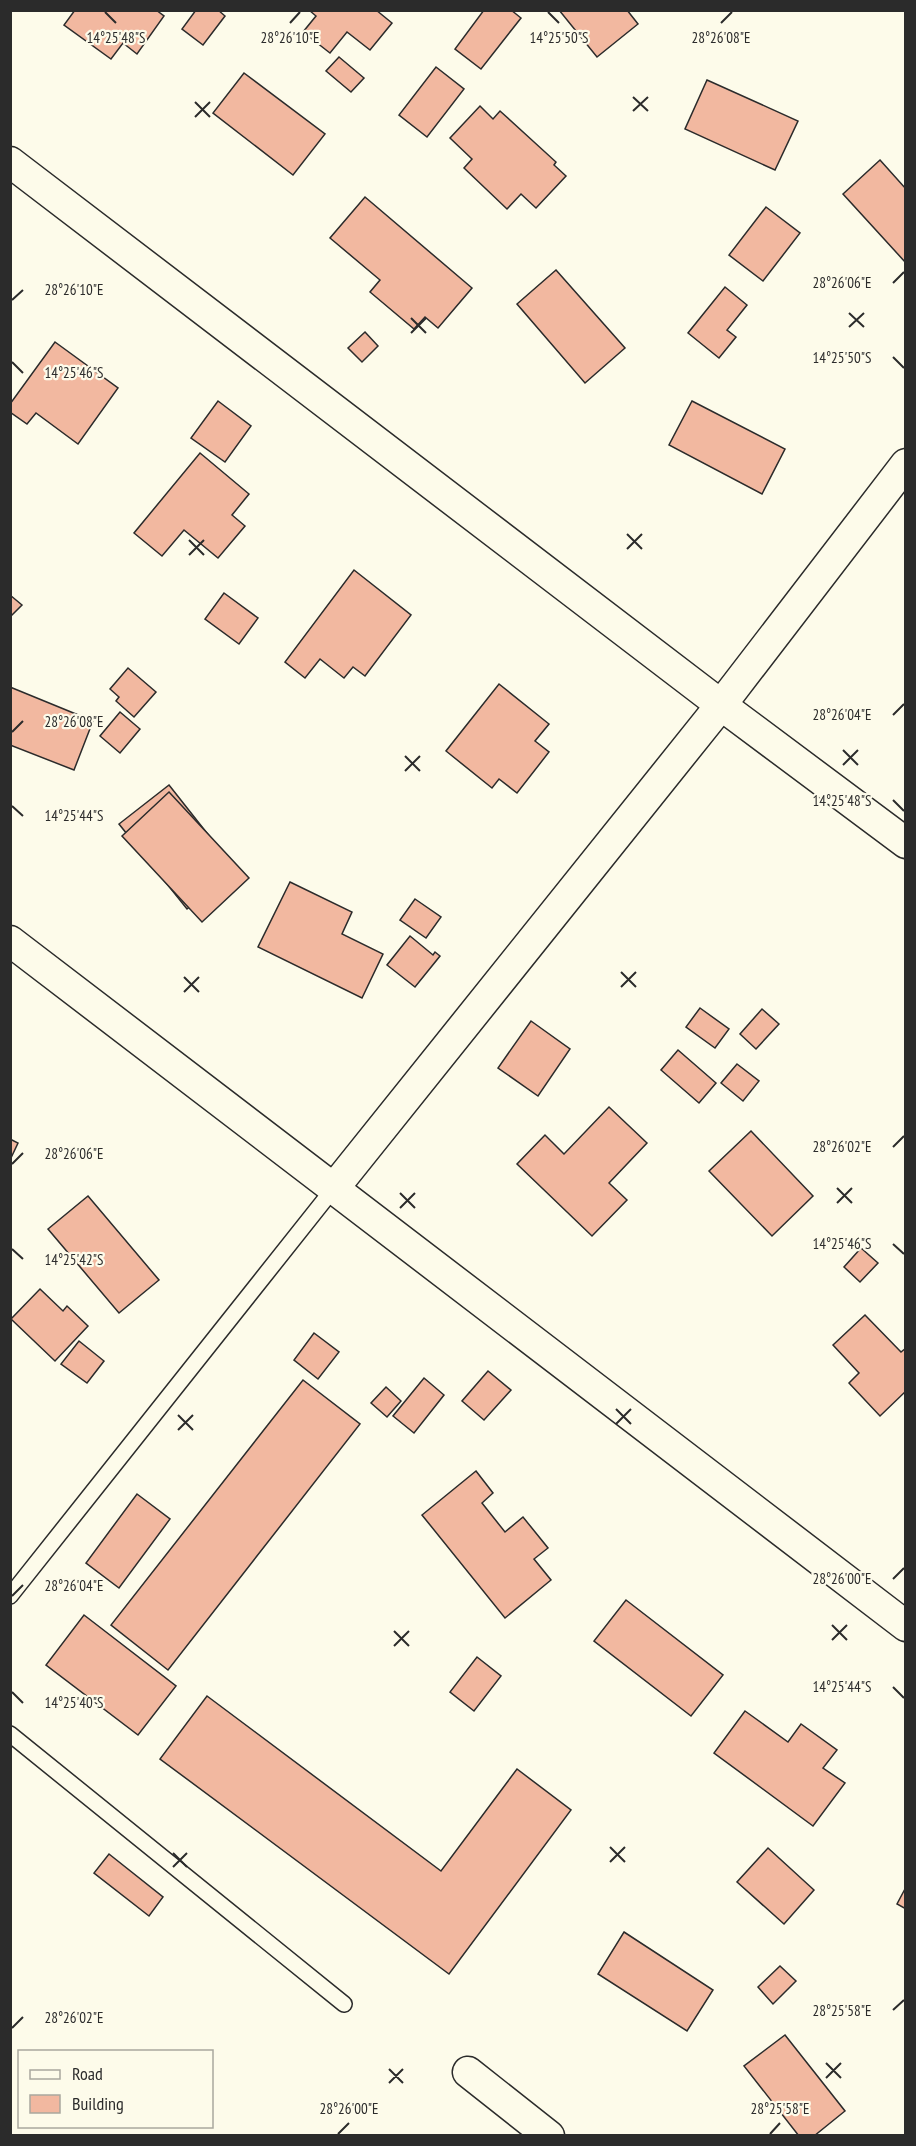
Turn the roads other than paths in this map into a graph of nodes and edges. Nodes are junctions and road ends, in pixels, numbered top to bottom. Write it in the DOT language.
graph roads {
  1 [pos="10,162"];
  2 [pos="906,464"];
  3 [pos="721,705"];
  4 [pos="906,843"];
  5 [pos="10,941"];
  6 [pos="334,1188"];
  7 [pos="10,1596"];
  8 [pos="906,1626"];
  9 [pos="10,1734"];
  10 [pos="344,2004"];
  11 [pos="468,2072"];
  12 [pos="549,2136"];
  1 -- 3 [label="street"];
  2 -- 3 [label="street"];
  3 -- 4 [label="street"];
  3 -- 6 [label="street"];
  5 -- 6 [label="street"];
  6 -- 7 [label="lane"];
  6 -- 8 [label="street"];
  9 -- 10 [label="lane"];
  11 -- 12 [label="street"];
}
